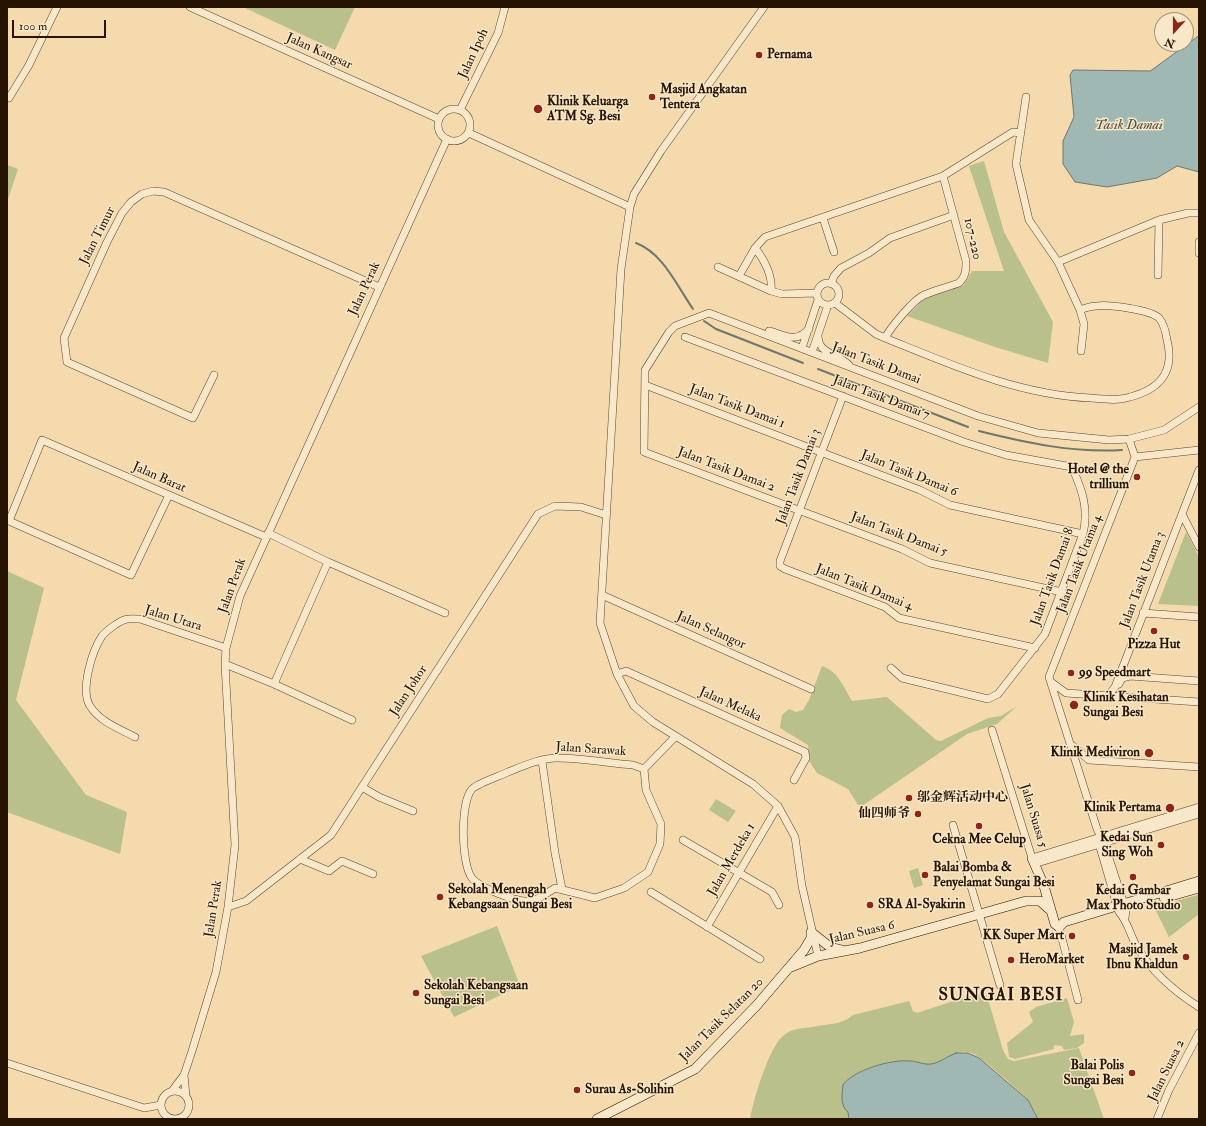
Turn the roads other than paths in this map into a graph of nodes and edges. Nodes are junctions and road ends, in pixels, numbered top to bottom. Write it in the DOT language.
graph roads {
  1 [pos="57,7"];
  2 [pos="190,7"];
  3 [pos="506,7"];
  4 [pos="763,7"];
  5 [pos="7,97"];
  6 [pos="1026,97"];
  7 [pos="460,110"];
  8 [pos="439,119"];
  9 [pos="469,133"];
  10 [pos="1021,133"];
  11 [pos="447,139"];
  12 [pos="943,176"];
  13 [pos="630,207"];
  14 [pos="1199,213"];
  15 [pos="954,215"];
  16 [pos="823,218"];
  17 [pos="1159,220"];
  18 [pos="1199,242"];
  19 [pos="755,248"];
  20 [pos="834,252"];
  21 [pos="1199,253"];
  22 [pos="1058,262"];
  23 [pos="718,267"];
  24 [pos="1158,275"];
  25 [pos="739,276"];
  26 [pos="832,284"];
  27 [pos="379,288"];
  28 [pos="770,291"];
  29 [pos="818,297"];
  30 [pos="831,304"];
  31 [pos="1080,310"];
  32 [pos="809,329"];
  33 [pos="757,331"];
  34 [pos="818,335"];
  35 [pos="685,337"];
  36 [pos="885,338"];
  37 [pos="802,348"];
  38 [pos="1081,351"];
  39 [pos="812,352"];
  40 [pos="851,367"];
  41 [pos="214,375"];
  42 [pos="645,385"];
  43 [pos="843,396"];
  44 [pos="1199,407"];
  45 [pos="1144,435"];
  46 [pos="1129,439"];
  47 [pos="1199,450"];
  48 [pos="644,452"];
  49 [pos="821,452"];
  50 [pos="1138,457"];
  51 [pos="1072,467"];
  52 [pos="1199,470"];
  53 [pos="169,495"];
  54 [pos="799,510"];
  55 [pos="1182,514"];
  56 [pos="606,515"];
  57 [pos="1083,534"];
  58 [pos="267,535"];
  59 [pos="1199,547"];
  60 [pos="328,562"];
  61 [pos="780,566"];
  62 [pos="1062,592"];
  63 [pos="602,595"];
  64 [pos="445,613"];
  65 [pos="1143,613"];
  66 [pos="1199,617"];
  67 [pos="226,648"];
  68 [pos="1035,648"];
  69 [pos="1125,662"];
  70 [pos="225,664"];
  71 [pos="891,668"];
  72 [pos="617,674"];
  73 [pos="1130,676"];
  74 [pos="1049,680"];
  75 [pos="1199,681"];
  76 [pos="274,684"];
  77 [pos="811,690"];
  78 [pos="1066,693"];
  79 [pos="1107,697"];
  80 [pos="1125,697"];
  81 [pos="1199,702"];
  82 [pos="1057,703"];
  83 [pos="352,720"];
  84 [pos="992,730"];
  85 [pos="675,737"];
  86 [pos="135,738"];
  87 [pos="1071,743"];
  88 [pos="1089,760"];
  89 [pos="542,761"];
  90 [pos="1199,768"];
  91 [pos="644,769"];
  92 [pos="1080,773"];
  93 [pos="794,780"];
  94 [pos="362,787"];
  95 [pos="778,806"];
  96 [pos="1199,807"];
  97 [pos="413,811"];
  98 [pos="1199,814"];
  99 [pos="953,825"];
  100 [pos="683,840"];
  101 [pos="1101,841"];
  102 [pos="300,859"];
  103 [pos="1033,861"];
  104 [pos="738,873"];
  105 [pos="373,874"];
  106 [pos="1039,877"];
  107 [pos="1199,881"];
  108 [pos="1199,888"];
  109 [pos="562,889"];
  110 [pos="651,892"];
  111 [pos="1026,901"];
  112 [pos="780,905"];
  113 [pos="228,907"];
  114 [pos="1050,910"];
  115 [pos="1122,910"];
  116 [pos="978,915"];
  117 [pos="707,927"];
  118 [pos="1059,928"];
  119 [pos="812,932"];
  120 [pos="845,951"];
  121 [pos="818,956"];
  122 [pos="760,959"];
  123 [pos="790,968"];
  124 [pos="1000,985"];
  125 [pos="1078,1000"];
  126 [pos="1199,1007"];
  127 [pos="1199,1033"];
  128 [pos="7,1063"];
  129 [pos="184,1075"];
  130 [pos="172,1091"];
  131 [pos="186,1096"];
  132 [pos="160,1105"];
  133 [pos="597,1119"];
  134 [pos="1157,1119"];
  1 -- 5 [label="street"];
  2 -- 8 [label="street, Jalan Kangsar"];
  3 -- 7 [label="street, Jalan Ipoh"];
  4 -- 13 [label="street"];
  6 -- 10 [label="street"];
  7 -- 8 [label="street"];
  7 -- 9 [label="street"];
  8 -- 11 [label="street"];
  9 -- 11 [label="street"];
  9 -- 13 [label="street"];
  10 -- 12 [label="street"];
  10 -- 22 [label="street"];
  11 -- 27 [label="street, Jalan Perak"];
  12 -- 15 [label="street, 107-220"];
  12 -- 16 [label="street"];
  13 -- 56 [label="street"];
  14 -- 17 [label="street"];
  15 -- 26 [label="street"];
  15 -- 36 [label="street, 107-220"];
  16 -- 19 [label="street"];
  16 -- 20 [label="street"];
  17 -- 22 [label="street"];
  17 -- 24 [label="street"];
  18 -- 21 [label="street"];
  19 -- 25 [label="street"];
  19 -- 28 [label="street"];
  22 -- 31 [label="street"];
  23 -- 25 [label="street"];
  25 -- 28 [label="street"];
  26 -- 29 [label="street"];
  26 -- 30 [label="street"];
  27 -- 41 [label="street, Jalan Timur"];
  27 -- 58 [label="street, Jalan Perak"];
  28 -- 29 [label="street"];
  29 -- 30 [label="street"];
  29 -- 32 [label="street"];
  30 -- 34 [label="street"];
  30 -- 36 [label="street"];
  31 -- 36 [label="street"];
  31 -- 38 [label="street"];
  32 -- 33 [label="street"];
  32 -- 37 [label="street"];
  33 -- 37 [label="street, Jalan Tasik Damai"];
  33 -- 42 [label="street, Jalan Tasik Damai"];
  34 -- 39 [label="street"];
  34 -- 40 [label="street"];
  35 -- 43 [label="street, Jalan Tasik Damai 7"];
  37 -- 39 [label="street, Jalan Tasik Damai"];
  39 -- 40 [label="street, Jalan Tasik Damai"];
  40 -- 46 [label="street, Jalan Tasik Damai"];
  42 -- 48 [label="street, Jalan Tasik Damai"];
  42 -- 49 [label="street, Jalan Tasik Damai 1"];
  43 -- 49 [label="street, Jalan Tasik Damai 3"];
  43 -- 51 [label="street, Jalan Tasik Damai 7"];
  44 -- 45 [label="street, Jalan Tasik Damai"];
  45 -- 46 [label="street, Jalan Tasik Damai"];
  45 -- 50 [label="street, Jalan Tasik Utama 4"];
  46 -- 50 [label="street"];
  47 -- 50 [label="street"];
  48 -- 54 [label="street, Jalan Tasik Damai 2"];
  49 -- 54 [label="street, Jalan Tasik Damai 3"];
  49 -- 57 [label="street, Jalan Tasik Damai 6"];
  50 -- 74 [label="street, Jalan Tasik Utama 4"];
  51 -- 57 [label="street, Jalan Tasik Damai 8"];
  52 -- 55 [label="street, Jalan Tasik Utama 3"];
  53 -- 53 [label="street, Jalan Barat"];
  53 -- 58 [label="street, Jalan Barat"];
  54 -- 61 [label="street, Jalan Tasik Damai 3"];
  54 -- 62 [label="street, Jalan Tasik Damai 5"];
  55 -- 59 [label="street"];
  55 -- 65 [label="street, Jalan Tasik Utama 3"];
  56 -- 63 [label="street"];
  56 -- 94 [label="street, Jalan Johor"];
  57 -- 62 [label="street, Jalan Tasik Damai 8"];
  58 -- 60 [label="street, Jalan Barat"];
  58 -- 67 [label="street, Jalan Perak"];
  60 -- 64 [label="street, Jalan Barat"];
  60 -- 76 [label="street"];
  61 -- 68 [label="street, Jalan Tasik Damai 4"];
  62 -- 68 [label="street, Jalan Tasik Damai 8"];
  63 -- 72 [label="street"];
  63 -- 77 [label="street, Jalan Selangor"];
  65 -- 66 [label="street"];
  65 -- 69 [label="street, Jalan Tasik Utama 3"];
  67 -- 70 [label="street, Jalan Perak"];
  67 -- 86 [label="street, Jalan Utara"];
  68 -- 71 [label="street, Jalan Tasik Damai 8"];
  69 -- 73 [label="street"];
  69 -- 79 [label="street, Jalan Tasik Utama 3"];
  70 -- 76 [label="street"];
  70 -- 113 [label="street, Jalan Perak"];
  72 -- 85 [label="street"];
  72 -- 93 [label="street, Jalan Melaka"];
  73 -- 75 [label="street"];
  73 -- 80 [label="street"];
  74 -- 78 [label="street"];
  74 -- 82 [label="street"];
  76 -- 83 [label="street"];
  78 -- 79 [label="street"];
  78 -- 82 [label="street"];
  79 -- 80 [label="street"];
  80 -- 81 [label="street"];
  82 -- 87 [label="street"];
  84 -- 103 [label="street, Jalan Suasa 5"];
  85 -- 91 [label="street"];
  85 -- 95 [label="street"];
  87 -- 88 [label="street"];
  87 -- 92 [label="street"];
  88 -- 90 [label="street"];
  88 -- 92 [label="street"];
  89 -- 91 [label="street, Jalan Sarawak"];
  89 -- 109 [label="street"];
  89 -- 109 [label="street, Jalan Sarawak"];
  91 -- 109 [label="street"];
  92 -- 101 [label="street"];
  94 -- 97 [label="street"];
  94 -- 102 [label="street, Jalan Johor"];
  95 -- 104 [label="street, Jalan Merdeka 1"];
  95 -- 119 [label="street"];
  96 -- 101 [label="street"];
  98 -- 101 [label="street"];
  99 -- 116 [label="street"];
  100 -- 104 [label="street"];
  101 -- 103 [label="street"];
  101 -- 115 [label="street"];
  102 -- 105 [label="street"];
  102 -- 113 [label="street, Jalan Johor"];
  103 -- 106 [label="street, Jalan Suasa 5"];
  104 -- 112 [label="street"];
  104 -- 117 [label="street, Jalan Merdeka 1"];
  106 -- 111 [label="street"];
  106 -- 114 [label="street, Jalan Suasa 5"];
  107 -- 115 [label="street"];
  108 -- 115 [label="street"];
  110 -- 117 [label="street"];
  111 -- 114 [label="street, Jalan Suasa 6"];
  111 -- 116 [label="street, Jalan Suasa 6"];
  113 -- 129 [label="street, Jalan Perak"];
  114 -- 118 [label="street, Jalan Suasa 5"];
  115 -- 118 [label="street"];
  115 -- 126 [label="street"];
  116 -- 120 [label="street, Jalan Suasa 6"];
  116 -- 124 [label="street"];
  117 -- 122 [label="street"];
  118 -- 125 [label="street, Jalan Suasa 5"];
  119 -- 120 [label="street"];
  119 -- 121 [label="street"];
  119 -- 123 [label="street"];
  120 -- 121 [label="street, Jalan Suasa 6"];
  121 -- 123 [label="street, Jalan Tasik Selatan 20"];
  123 -- 133 [label="street, Jalan Tasik Selatan 20"];
  127 -- 134 [label="street, Jalan Suasa 2"];
  128 -- 132 [label="street"];
  129 -- 130 [label="street, Jalan Perak"];
  129 -- 131 [label="street, Jalan Perak"];
  130 -- 131 [label="street"];
  130 -- 132 [label="street"];
  131 -- 132 [label="street"];
}
